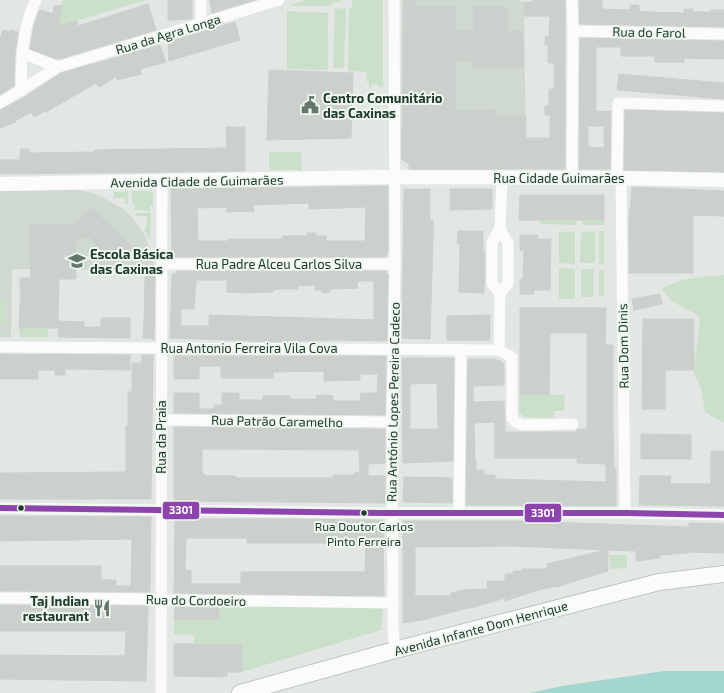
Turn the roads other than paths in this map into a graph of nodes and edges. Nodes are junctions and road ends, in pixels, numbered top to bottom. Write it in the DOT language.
graph roads {
  1 [pos="36,0"];
  2 [pos="201,0"];
  3 [pos="279,0"];
  4 [pos="394,0"];
  5 [pos="572,0"];
  6 [pos="203,23"];
  7 [pos="573,31"];
  8 [pos="724,34"];
  9 [pos="22,52"];
  10 [pos="58,67"];
  11 [pos="21,91"];
  12 [pos="0,103"];
  13 [pos="724,106"];
  14 [pos="394,178"];
  15 [pos="502,178"];
  16 [pos="572,178"];
  17 [pos="619,178"];
  18 [pos="724,180"];
  19 [pos="162,181"];
  20 [pos="0,184"];
  21 [pos="500,229"];
  22 [pos="162,264"];
  23 [pos="395,264"];
  24 [pos="500,293"];
  25 [pos="0,347"];
  26 [pos="162,348"];
  27 [pos="394,348"];
  28 [pos="461,350"];
  29 [pos="499,350"];
  30 [pos="162,420"];
  31 [pos="392,422"];
  32 [pos="573,424"];
  33 [pos="0,508"];
  34 [pos="161,510"];
  35 [pos="392,513"];
  36 [pos="459,513"];
  37 [pos="624,513"];
  38 [pos="724,515"];
  39 [pos="724,574"];
  40 [pos="0,598"];
  41 [pos="161,599"];
  42 [pos="393,603"];
  43 [pos="395,650"];
  44 [pos="161,693"];
  45 [pos="240,693"];
  1 -- 9 [label="street"];
  2 -- 6 [label="street"];
  3 -- 6 [label="street, Rua da Agra Longa"];
  4 -- 14 [label="street, Rua António Lopes Pereira Cadeco"];
  5 -- 7 [label="street"];
  6 -- 10 [label="street, Rua da Agra Longa"];
  7 -- 8 [label="street, Rua do Farol"];
  7 -- 16 [label="street"];
  9 -- 10 [label="street"];
  9 -- 11 [label="street"];
  10 -- 11 [label="street, Rua da Agra Longa"];
  11 -- 12 [label="street, Rua da Agra Longa"];
  13 -- 17 [label="street, Rua Dom Dinis"];
  14 -- 15 [label="street, Rua Cidade Guimarães"];
  14 -- 19 [label="street, Avenida Cidade de Guimarães"];
  14 -- 23 [label="street, Rua António Lopes Pereira Cadeco"];
  15 -- 16 [label="street, Rua Cidade Guimarães"];
  15 -- 21 [label="street"];
  16 -- 17 [label="street, Rua Cidade Guimarães"];
  17 -- 18 [label="street, Rua Cidade Guimarães"];
  17 -- 37 [label="street, Rua Dom Dinis"];
  19 -- 20 [label="street, Avenida Cidade de Guimarães"];
  19 -- 22 [label="street, Rua da Praia"];
  21 -- 24 [label="street"];
  21 -- 24 [label="street"];
  22 -- 23 [label="street, Rua Padre Alceu Carlos Silva"];
  22 -- 26 [label="street, Rua da Praia"];
  23 -- 27 [label="street, Rua António Lopes Pereira Cadeco"];
  24 -- 29 [label="street"];
  25 -- 26 [label="street, Rua Antonio Ferreira Vila Cova"];
  26 -- 27 [label="street, Rua Antonio Ferreira Vila Cova"];
  26 -- 30 [label="street, Rua da Praia"];
  27 -- 28 [label="street, Rua Antonio Ferreira Vila Cova"];
  27 -- 31 [label="street, Rua António Lopes Pereira Cadeco"];
  28 -- 29 [label="street, Rua Antonio Ferreira Vila Cova"];
  28 -- 36 [label="street"];
  29 -- 32 [label="street"];
  30 -- 31 [label="street, Rua Patrão Caramelho"];
  30 -- 34 [label="street, Rua da Praia"];
  31 -- 35 [label="street, Rua António Lopes Pereira Cadeco"];
  33 -- 34 [label="street"];
  34 -- 35 [label="street"];
  34 -- 41 [label="street, Rua da Praia"];
  35 -- 36 [label="street"];
  35 -- 42 [label="street, Rua António Lopes Pereira Cadeco"];
  36 -- 37 [label="street"];
  37 -- 38 [label="street"];
  39 -- 43 [label="main road, Avenida Infante Dom Henrique"];
  40 -- 41 [label="street, Rua do Cordoeiro"];
  41 -- 42 [label="street, Rua do Cordoeiro"];
  41 -- 44 [label="street, Rua da Praia"];
  42 -- 43 [label="street, Rua António Lopes Pereira Cadeco"];
  43 -- 45 [label="main road, Avenida Infante Dom Henrique"];
}
